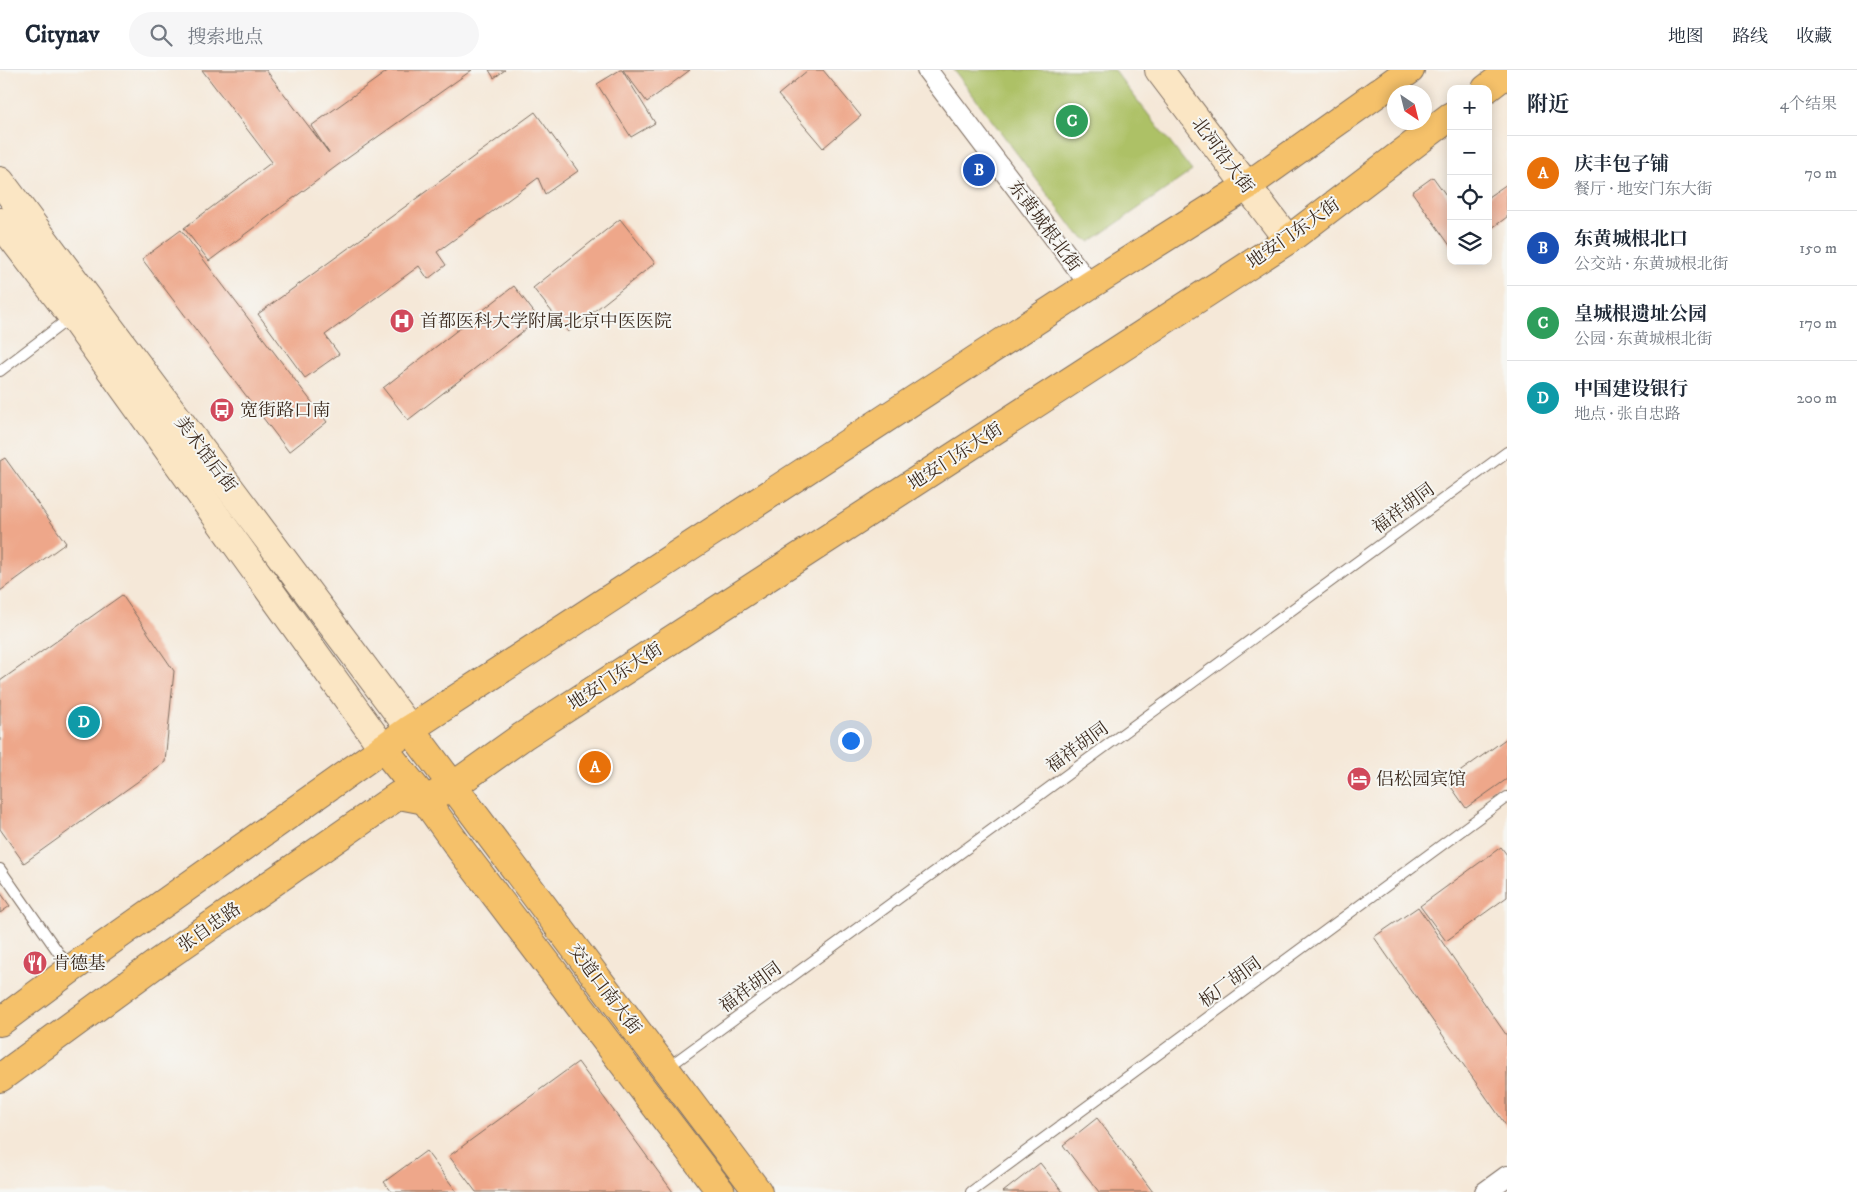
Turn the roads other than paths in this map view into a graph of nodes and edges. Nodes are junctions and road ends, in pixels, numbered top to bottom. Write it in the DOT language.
graph roads {
  1 [pos="927,70"];
  2 [pos="1159,70"];
  3 [pos="1410,70"];
  4 [pos="1507,73"];
  5 [pos="1491,85"];
  6 [pos="1447,119"];
  7 [pos="0,181"];
  8 [pos="1247,186"];
  9 [pos="0,222"];
  10 [pos="1288,240"];
  11 [pos="1090,285"];
  12 [pos="72,316"];
  13 [pos="0,371"];
  14 [pos="1507,452"];
  15 [pos="410,729"];
  16 [pos="383,748"];
  17 [pos="452,786"];
  18 [pos="1507,797"];
  19 [pos="425,800"];
  20 [pos="0,869"];
  21 [pos="71,969"];
  22 [pos="0,1022"];
  23 [pos="666,1069"];
  24 [pos="0,1078"];
  25 [pos="1507,1176"];
  26 [pos="721,1192"];
  27 [pos="758,1192"];
  28 [pos="971,1192"];
  29 [pos="1485,1192"];
  1 -- 11 [label="street, 东黄城根北街"];
  2 -- 8 [label="main road, 北河沿大街"];
  3 -- 8 [label="main road"];
  4 -- 5 [label="main road"];
  6 -- 10 [label="main road, 地安门东大街"];
  7 -- 15 [label="main road, 美术馆后街"];
  8 -- 10 [label="main road, 北河沿大街"];
  8 -- 11 [label="main road"];
  9 -- 12 [label="main road, 美术馆后街"];
  10 -- 17 [label="main road, 地安门东大街"];
  11 -- 15 [label="main road"];
  12 -- 13 [label="lane"];
  12 -- 16 [label="main road, 美术馆后街"];
  14 -- 23 [label="lane, 福祥胡同"];
  15 -- 16 [label="main road"];
  15 -- 17 [label="main road, 交道口南大街"];
  16 -- 19 [label="main road, 交道口南大街"];
  16 -- 21 [label="main road"];
  17 -- 19 [label="main road, 地安门东大街"];
  17 -- 23 [label="main road, 交道口南大街"];
  18 -- 28 [label="lane, 板厂胡同"];
  19 -- 24 [label="main road, 张自忠路"];
  19 -- 26 [label="main road, 交道口南大街"];
  20 -- 21 [label="lane"];
  21 -- 22 [label="main road"];
  23 -- 27 [label="main road, 交道口南大街"];
  25 -- 29 [label="street"];
}
